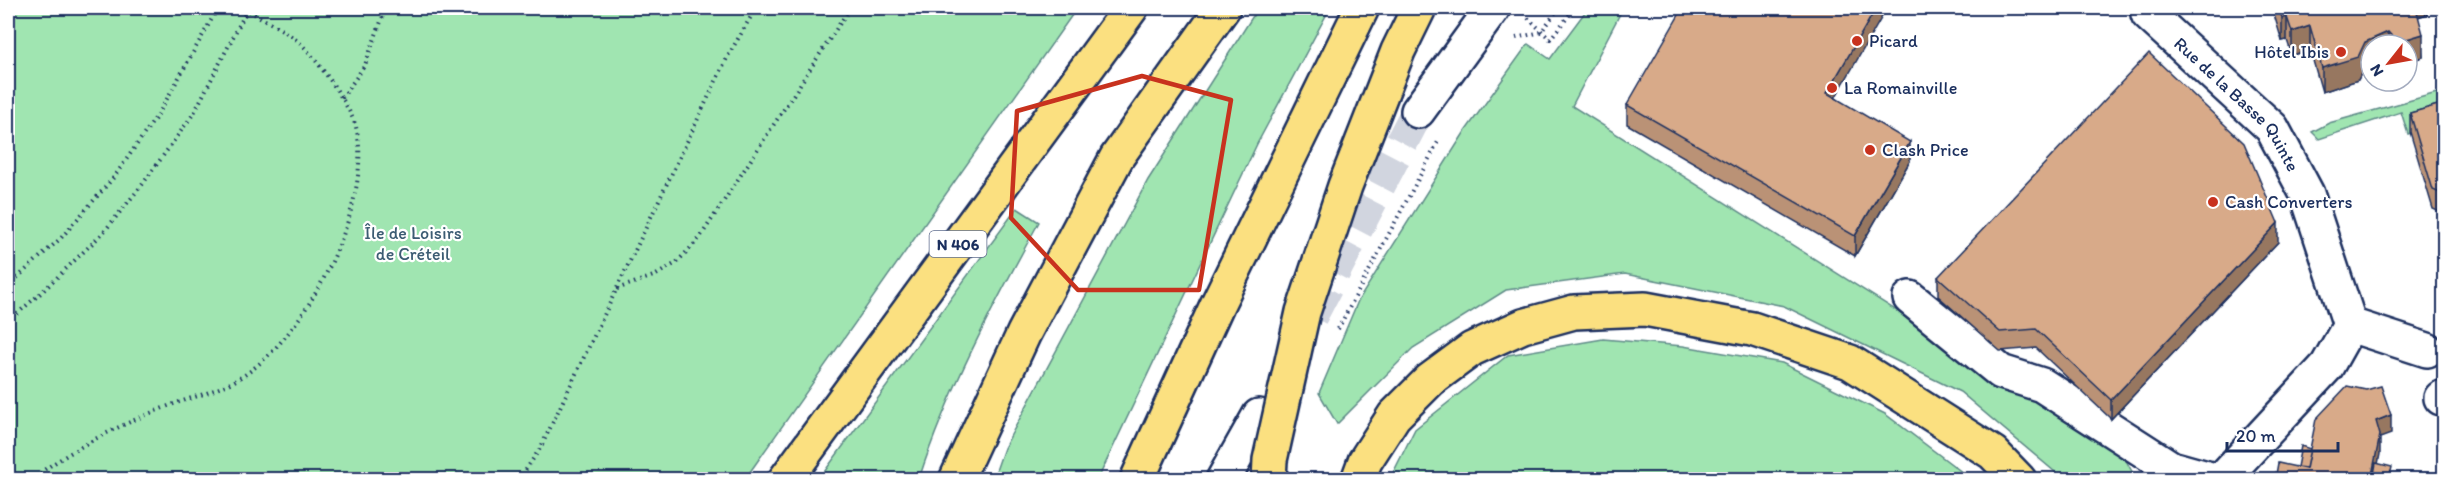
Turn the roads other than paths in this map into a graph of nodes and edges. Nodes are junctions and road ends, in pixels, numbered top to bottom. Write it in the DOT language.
graph roads {
  1 [pos="1131,8"];
  2 [pos="1223,8"];
  3 [pos="1362,8"];
  4 [pos="1419,8"];
  5 [pos="1493,8"];
  6 [pos="2150,8"];
  7 [pos="1418,111"];
  8 [pos="1910,298"];
  9 [pos="2350,325"];
  10 [pos="2427,350"];
  11 [pos="1259,416"];
  12 [pos="785,480"];
  13 [pos="956,480"];
  14 [pos="1137,480"];
  15 [pos="1223,480"];
  16 [pos="1269,480"];
  17 [pos="1358,480"];
  18 [pos="2019,480"];
  19 [pos="2214,480"];
  20 [pos="2221,480"];
  1 -- 12 [label="main road, N 406"];
  2 -- 13 [label="main road"];
  3 -- 14 [label="main road"];
  4 -- 16 [label="main road, bridge"];
  5 -- 7 [label="street"];
  6 -- 9 [label="street, Rue de la Basse Quinte"];
  8 -- 19 [label="street"];
  9 -- 10 [label="street"];
  9 -- 20 [label="street"];
  11 -- 15 [label="street"];
  17 -- 18 [label="main road"];
}
